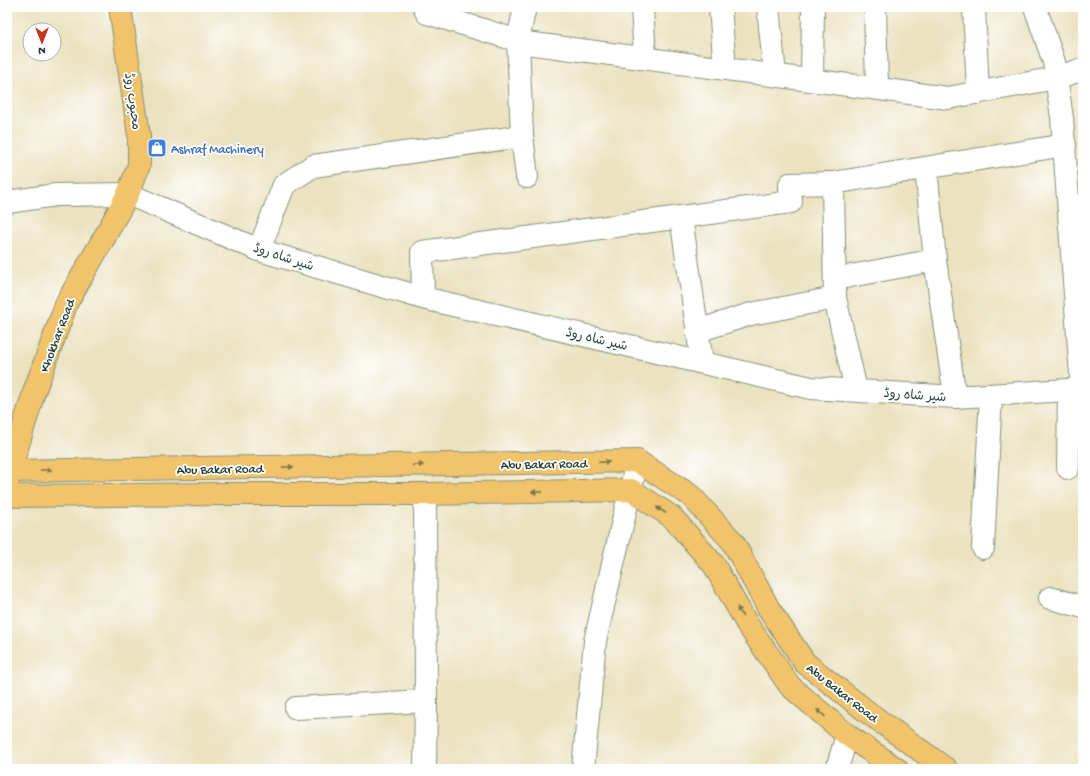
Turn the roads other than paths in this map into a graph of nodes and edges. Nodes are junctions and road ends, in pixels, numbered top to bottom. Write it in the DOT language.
graph roads {
  1 [pos="120,7"];
  2 [pos="424,7"];
  3 [pos="525,7"];
  4 [pos="642,7"];
  5 [pos="720,7"];
  6 [pos="768,7"];
  7 [pos="813,7"];
  8 [pos="875,7"];
  9 [pos="974,7"];
  10 [pos="1036,7"];
  11 [pos="518,40"];
  12 [pos="645,58"];
  13 [pos="1083,68"];
  14 [pos="725,69"];
  15 [pos="775,76"];
  16 [pos="1056,78"];
  17 [pos="812,80"];
  18 [pos="877,88"];
  19 [pos="978,93"];
  20 [pos="522,136"];
  21 [pos="1064,145"];
  22 [pos="926,168"];
  23 [pos="1075,176"];
  24 [pos="527,177"];
  25 [pos="833,183"];
  26 [pos="128,194"];
  27 [pos="7,202"];
  28 [pos="681,217"];
  29 [pos="259,250"];
  30 [pos="935,260"];
  31 [pos="1078,268"];
  32 [pos="835,289"];
  33 [pos="423,298"];
  34 [pos="697,331"];
  35 [pos="702,362"];
  36 [pos="1078,389"];
  37 [pos="856,390"];
  38 [pos="991,394"];
  39 [pos="955,397"];
  40 [pos="637,461"];
  41 [pos="1068,468"];
  42 [pos="8,476"];
  43 [pos="631,490"];
  44 [pos="425,494"];
  45 [pos="7,496"];
  46 [pos="983,548"];
  47 [pos="1050,598"];
  48 [pos="1083,607"];
  49 [pos="426,701"];
  50 [pos="296,708"];
  51 [pos="847,735"];
  52 [pos="424,769"];
  53 [pos="583,769"];
  54 [pos="837,769"];
  55 [pos="897,769"];
  56 [pos="946,769"];
  1 -- 26 [label="main road, محبوب روڈ"];
  2 -- 11 [label="street"];
  3 -- 11 [label="street"];
  4 -- 12 [label="street"];
  5 -- 14 [label="street"];
  6 -- 15 [label="street"];
  7 -- 17 [label="street"];
  8 -- 18 [label="street"];
  9 -- 19 [label="street"];
  10 -- 16 [label="street"];
  11 -- 12 [label="street"];
  11 -- 20 [label="street"];
  12 -- 14 [label="street"];
  13 -- 16 [label="street"];
  14 -- 15 [label="street"];
  15 -- 17 [label="street"];
  16 -- 19 [label="street"];
  16 -- 21 [label="street"];
  17 -- 18 [label="street"];
  18 -- 19 [label="street"];
  20 -- 24 [label="street"];
  20 -- 29 [label="street"];
  21 -- 22 [label="street"];
  21 -- 23 [label="street"];
  22 -- 25 [label="street"];
  22 -- 30 [label="street"];
  23 -- 31 [label="street"];
  25 -- 28 [label="street"];
  25 -- 32 [label="street"];
  26 -- 27 [label="street"];
  26 -- 29 [label="street, شیر شاہ روڈ"];
  26 -- 42 [label="main road, Khokhar Road"];
  28 -- 33 [label="street"];
  28 -- 34 [label="street"];
  29 -- 33 [label="street, شیر شاہ روڈ"];
  30 -- 32 [label="street"];
  30 -- 39 [label="street"];
  31 -- 36 [label="street"];
  32 -- 34 [label="street"];
  32 -- 37 [label="street"];
  33 -- 35 [label="street, شیر شاہ روڈ"];
  34 -- 35 [label="street"];
  35 -- 37 [label="street, شیر شاہ روڈ"];
  36 -- 38 [label="street, شیر شاہ روڈ"];
  36 -- 41 [label="street"];
  37 -- 39 [label="street, شیر شاہ روڈ"];
  38 -- 39 [label="street, شیر شاہ روڈ"];
  38 -- 46 [label="street"];
  42 -- 40 [label="main road, Abu Bakar Road, one-way"];
  40 -- 43 [label="street"];
  40 -- 56 [label="main road, Abu Bakar Road"];
  43 -- 44 [label="main road, Abu Bakar Road, one-way"];
  51 -- 43 [label="main road, one-way"];
  43 -- 53 [label="street"];
  44 -- 45 [label="main road, Abu Bakar Road"];
  44 -- 49 [label="street"];
  47 -- 48 [label="street"];
  49 -- 50 [label="street"];
  49 -- 52 [label="street"];
  51 -- 54 [label="street"];
  51 -- 55 [label="main road"];
}
